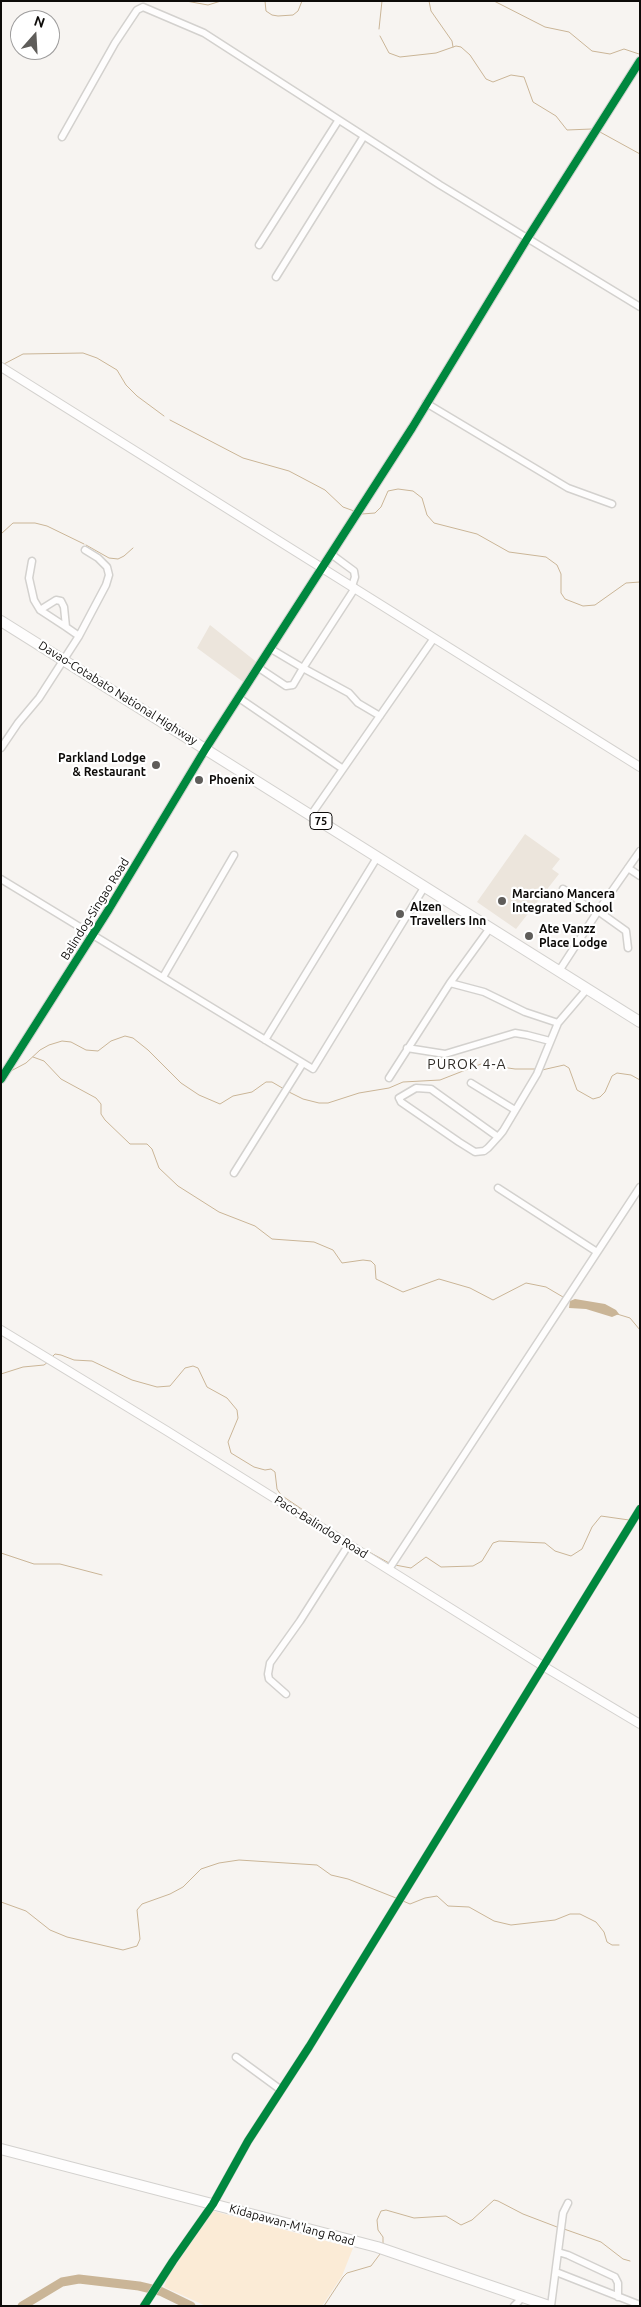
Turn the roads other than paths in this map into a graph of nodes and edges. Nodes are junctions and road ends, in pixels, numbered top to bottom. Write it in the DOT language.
graph roads {
  1 [pos="640,61"];
  2 [pos="338,120"];
  3 [pos="364,136"];
  4 [pos="62,137"];
  5 [pos="527,239"];
  6 [pos="259,245"];
  7 [pos="276,277"];
  8 [pos="640,307"];
  9 [pos="1,367"];
  10 [pos="426,403"];
  11 [pos="612,504"];
  12 [pos="85,550"];
  13 [pos="332,554"];
  14 [pos="32,561"];
  15 [pos="322,568"];
  16 [pos="354,587"];
  17 [pos="40,610"];
  18 [pos="1,620"];
  19 [pos="66,627"];
  20 [pos="78,636"];
  21 [pos="434,638"];
  22 [pos="271,649"];
  23 [pos="63,659"];
  24 [pos="259,668"];
  25 [pos="304,668"];
  26 [pos="239,698"];
  27 [pos="380,716"];
  28 [pos="1,748"];
  29 [pos="206,748"];
  30 [pos="640,767"];
  31 [pos="343,769"];
  32 [pos="311,815"];
  33 [pos="640,851"];
  34 [pos="234,855"];
  35 [pos="378,856"];
  36 [pos="628,868"];
  37 [pos="640,876"];
  38 [pos="1,879"];
  39 [pos="425,886"];
  40 [pos="563,889"];
  41 [pos="598,911"];
  42 [pos="490,928"];
  43 [pos="93,935"];
  44 [pos="628,948"];
  45 [pos="559,971"];
  46 [pos="163,977"];
  47 [pos="450,983"];
  48 [pos="587,989"];
  49 [pos="640,1022"];
  50 [pos="558,1023"];
  51 [pos="265,1040"];
  52 [pos="550,1041"];
  53 [pos="407,1048"];
  54 [pos="304,1063"];
  55 [pos="389,1078"];
  56 [pos="1,1079"];
  57 [pos="471,1083"];
  58 [pos="515,1110"];
  59 [pos="498,1137"];
  60 [pos="234,1173"];
  61 [pos="640,1187"];
  62 [pos="498,1188"];
  63 [pos="598,1252"];
  64 [pos="1,1330"];
  65 [pos="640,1509"];
  66 [pos="349,1544"];
  67 [pos="389,1569"];
  68 [pos="543,1666"];
  69 [pos="286,1694"];
  70 [pos="639,1721"];
  71 [pos="236,2057"];
  72 [pos="281,2090"];
  73 [pos="1,2149"];
  74 [pos="568,2203"];
  75 [pos="213,2204"];
  76 [pos="558,2252"];
  77 [pos="556,2272"];
  78 [pos="618,2297"];
  79 [pos="518,2302"];
  80 [pos="146,2303"];
  81 [pos="640,2305"];
  82 [pos="550,2306"];
  1 -- 5 [label="street, Balindog-Singao Road"];
  2 -- 3 [label="street"];
  2 -- 4 [label="street"];
  2 -- 6 [label="street"];
  3 -- 5 [label="street"];
  3 -- 7 [label="street"];
  5 -- 8 [label="street"];
  5 -- 10 [label="street, Balindog-Singao Road"];
  9 -- 15 [label="street"];
  10 -- 11 [label="street"];
  10 -- 13 [label="street, Balindog-Singao Road"];
  12 -- 20 [label="street"];
  13 -- 15 [label="street, Balindog-Singao Road"];
  13 -- 16 [label="street"];
  14 -- 17 [label="street"];
  15 -- 16 [label="street"];
  15 -- 22 [label="street, Balindog-Singao Road"];
  16 -- 21 [label="street"];
  16 -- 25 [label="street"];
  17 -- 19 [label="street"];
  17 -- 19 [label="street"];
  18 -- 23 [label="main road, Davao-Cotabato National Highway / 75"];
  19 -- 20 [label="street"];
  20 -- 23 [label="street"];
  21 -- 27 [label="street"];
  21 -- 30 [label="street"];
  22 -- 24 [label="street, Balindog-Singao Road"];
  22 -- 25 [label="street"];
  23 -- 28 [label="street"];
  23 -- 29 [label="main road, Davao-Cotabato National Highway / 75"];
  24 -- 25 [label="street"];
  24 -- 26 [label="street, Balindog-Singao Road"];
  25 -- 27 [label="street"];
  26 -- 29 [label="street, Balindog-Singao Road"];
  26 -- 31 [label="street"];
  27 -- 31 [label="street"];
  29 -- 32 [label="main road, Davao-Cotabato National Highway / 75"];
  29 -- 43 [label="street, Balindog-Singao Road"];
  31 -- 32 [label="street"];
  32 -- 35 [label="main road, Davao-Cotabato National Highway / 75"];
  33 -- 36 [label="street"];
  34 -- 46 [label="street"];
  35 -- 39 [label="main road, Davao-Cotabato National Highway / 75"];
  35 -- 51 [label="street"];
  36 -- 37 [label="street"];
  36 -- 41 [label="street"];
  38 -- 43 [label="street"];
  39 -- 42 [label="main road, Davao-Cotabato National Highway / 75"];
  39 -- 54 [label="street"];
  40 -- 41 [label="street"];
  41 -- 44 [label="street"];
  41 -- 45 [label="street"];
  42 -- 45 [label="main road, Davao-Cotabato National Highway / 75"];
  42 -- 47 [label="street"];
  43 -- 46 [label="street"];
  43 -- 56 [label="street, Balindog-Singao Road"];
  45 -- 48 [label="main road, Davao-Cotabato National Highway / 75"];
  46 -- 51 [label="street"];
  47 -- 50 [label="street"];
  47 -- 53 [label="street"];
  48 -- 49 [label="main road, Davao-Cotabato National Highway / 75"];
  48 -- 50 [label="street"];
  50 -- 52 [label="street"];
  51 -- 54 [label="street"];
  52 -- 53 [label="street"];
  52 -- 58 [label="street"];
  53 -- 55 [label="street"];
  54 -- 60 [label="street"];
  57 -- 58 [label="street"];
  58 -- 59 [label="street"];
  59 -- 59 [label="street"];
  61 -- 63 [label="street"];
  62 -- 63 [label="street"];
  63 -- 67 [label="street"];
  64 -- 66 [label="street, Paco-Balindog Road"];
  65 -- 68 [label="street"];
  66 -- 67 [label="street, Paco-Balindog Road"];
  66 -- 69 [label="street"];
  67 -- 68 [label="street, Paco-Balindog Road"];
  68 -- 70 [label="street, Paco-Balindog Road"];
  68 -- 72 [label="street"];
  71 -- 72 [label="street"];
  72 -- 75 [label="street"];
  73 -- 75 [label="main road, Kidapawan-M'lang Road"];
  74 -- 76 [label="street"];
  75 -- 79 [label="main road, Kidapawan-M'lang Road"];
  75 -- 80 [label="street"];
  76 -- 77 [label="street"];
  76 -- 78 [label="street"];
  77 -- 78 [label="street"];
  77 -- 82 [label="street"];
  78 -- 81 [label="street"];
  79 -- 82 [label="main road, Kidapawan-M'lang Road"];
}
